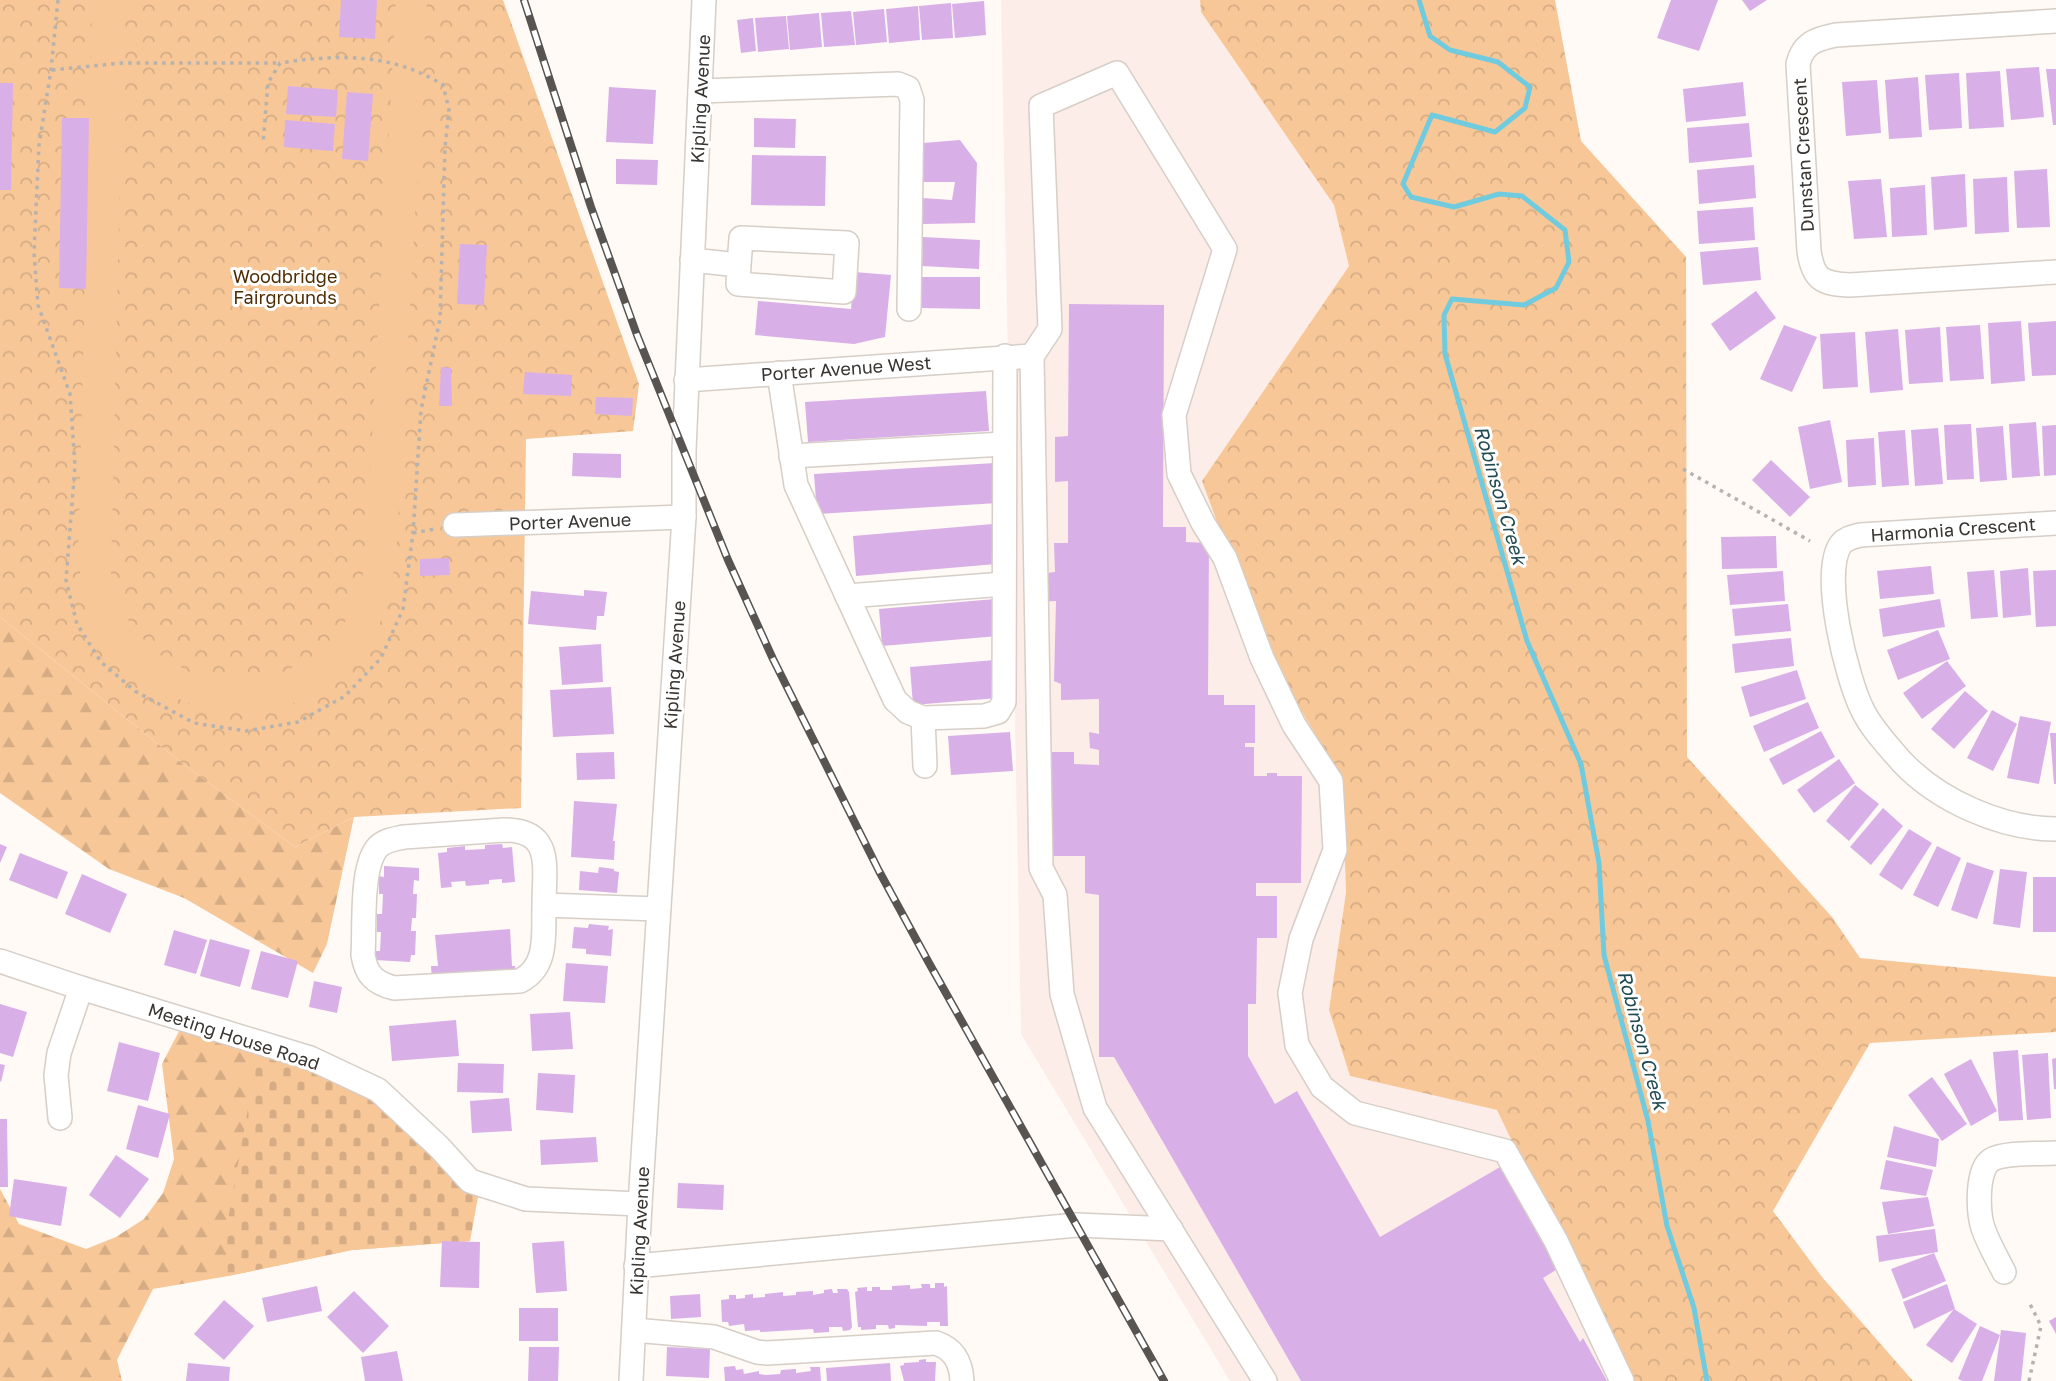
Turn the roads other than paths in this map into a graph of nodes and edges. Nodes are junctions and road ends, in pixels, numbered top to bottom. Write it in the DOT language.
graph roads {
  1 [pos="704,0"];
  2 [pos="2056,22"];
  3 [pos="700,91"];
  4 [pos="692,260"];
  5 [pos="739,265"];
  6 [pos="2056,272"];
  7 [pos="909,309"];
  8 [pos="1005,356"];
  9 [pos="1032,356"];
  10 [pos="779,373"];
  11 [pos="686,380"];
  12 [pos="1004,444"];
  13 [pos="791,456"];
  14 [pos="684,517"];
  15 [pos="2056,523"];
  16 [pos="455,525"];
  17 [pos="1004,584"];
  18 [pos="847,596"];
  19 [pos="923,718"];
  20 [pos="925,766"];
  21 [pos="2056,829"];
  22 [pos="544,905"];
  23 [pos="658,909"];
  24 [pos="0,961"];
  25 [pos="81,988"];
  26 [pos="60,1118"];
  27 [pos="2056,1153"];
  28 [pos="640,1204"];
  29 [pos="1171,1229"];
  30 [pos="636,1266"];
  31 [pos="2004,1272"];
  32 [pos="634,1330"];
  33 [pos="631,1381"];
  34 [pos="962,1381"];
  35 [pos="1265,1381"];
  36 [pos="1622,1381"];
  1 -- 3 [label="street, Kipling Avenue"];
  2 -- 6 [label="street, Dunstan Crescent"];
  3 -- 4 [label="street, Kipling Avenue"];
  3 -- 7 [label="street"];
  4 -- 5 [label="street"];
  4 -- 11 [label="street, Kipling Avenue"];
  5 -- 5 [label="street"];
  8 -- 9 [label="street, Porter Avenue West"];
  8 -- 10 [label="street, Porter Avenue West"];
  8 -- 12 [label="street"];
  9 -- 29 [label="street"];
  9 -- 36 [label="street"];
  10 -- 11 [label="street, Porter Avenue West"];
  10 -- 13 [label="street"];
  11 -- 14 [label="street, Kipling Avenue"];
  12 -- 13 [label="street"];
  12 -- 17 [label="street"];
  13 -- 18 [label="street"];
  14 -- 16 [label="street, Porter Avenue"];
  14 -- 23 [label="street, Kipling Avenue"];
  15 -- 21 [label="street, Harmonia Crescent"];
  17 -- 18 [label="street"];
  17 -- 19 [label="street"];
  18 -- 19 [label="street"];
  19 -- 20 [label="street"];
  22 -- 22 [label="street"];
  22 -- 23 [label="street"];
  23 -- 28 [label="street, Kipling Avenue"];
  24 -- 25 [label="street, Meeting House Road"];
  25 -- 26 [label="street"];
  25 -- 28 [label="street, Meeting House Road"];
  27 -- 31 [label="street"];
  28 -- 30 [label="street, Kipling Avenue"];
  29 -- 30 [label="street"];
  29 -- 35 [label="street"];
  30 -- 32 [label="street, Kipling Avenue"];
  32 -- 33 [label="street, Kipling Avenue"];
  32 -- 34 [label="street"];
}
